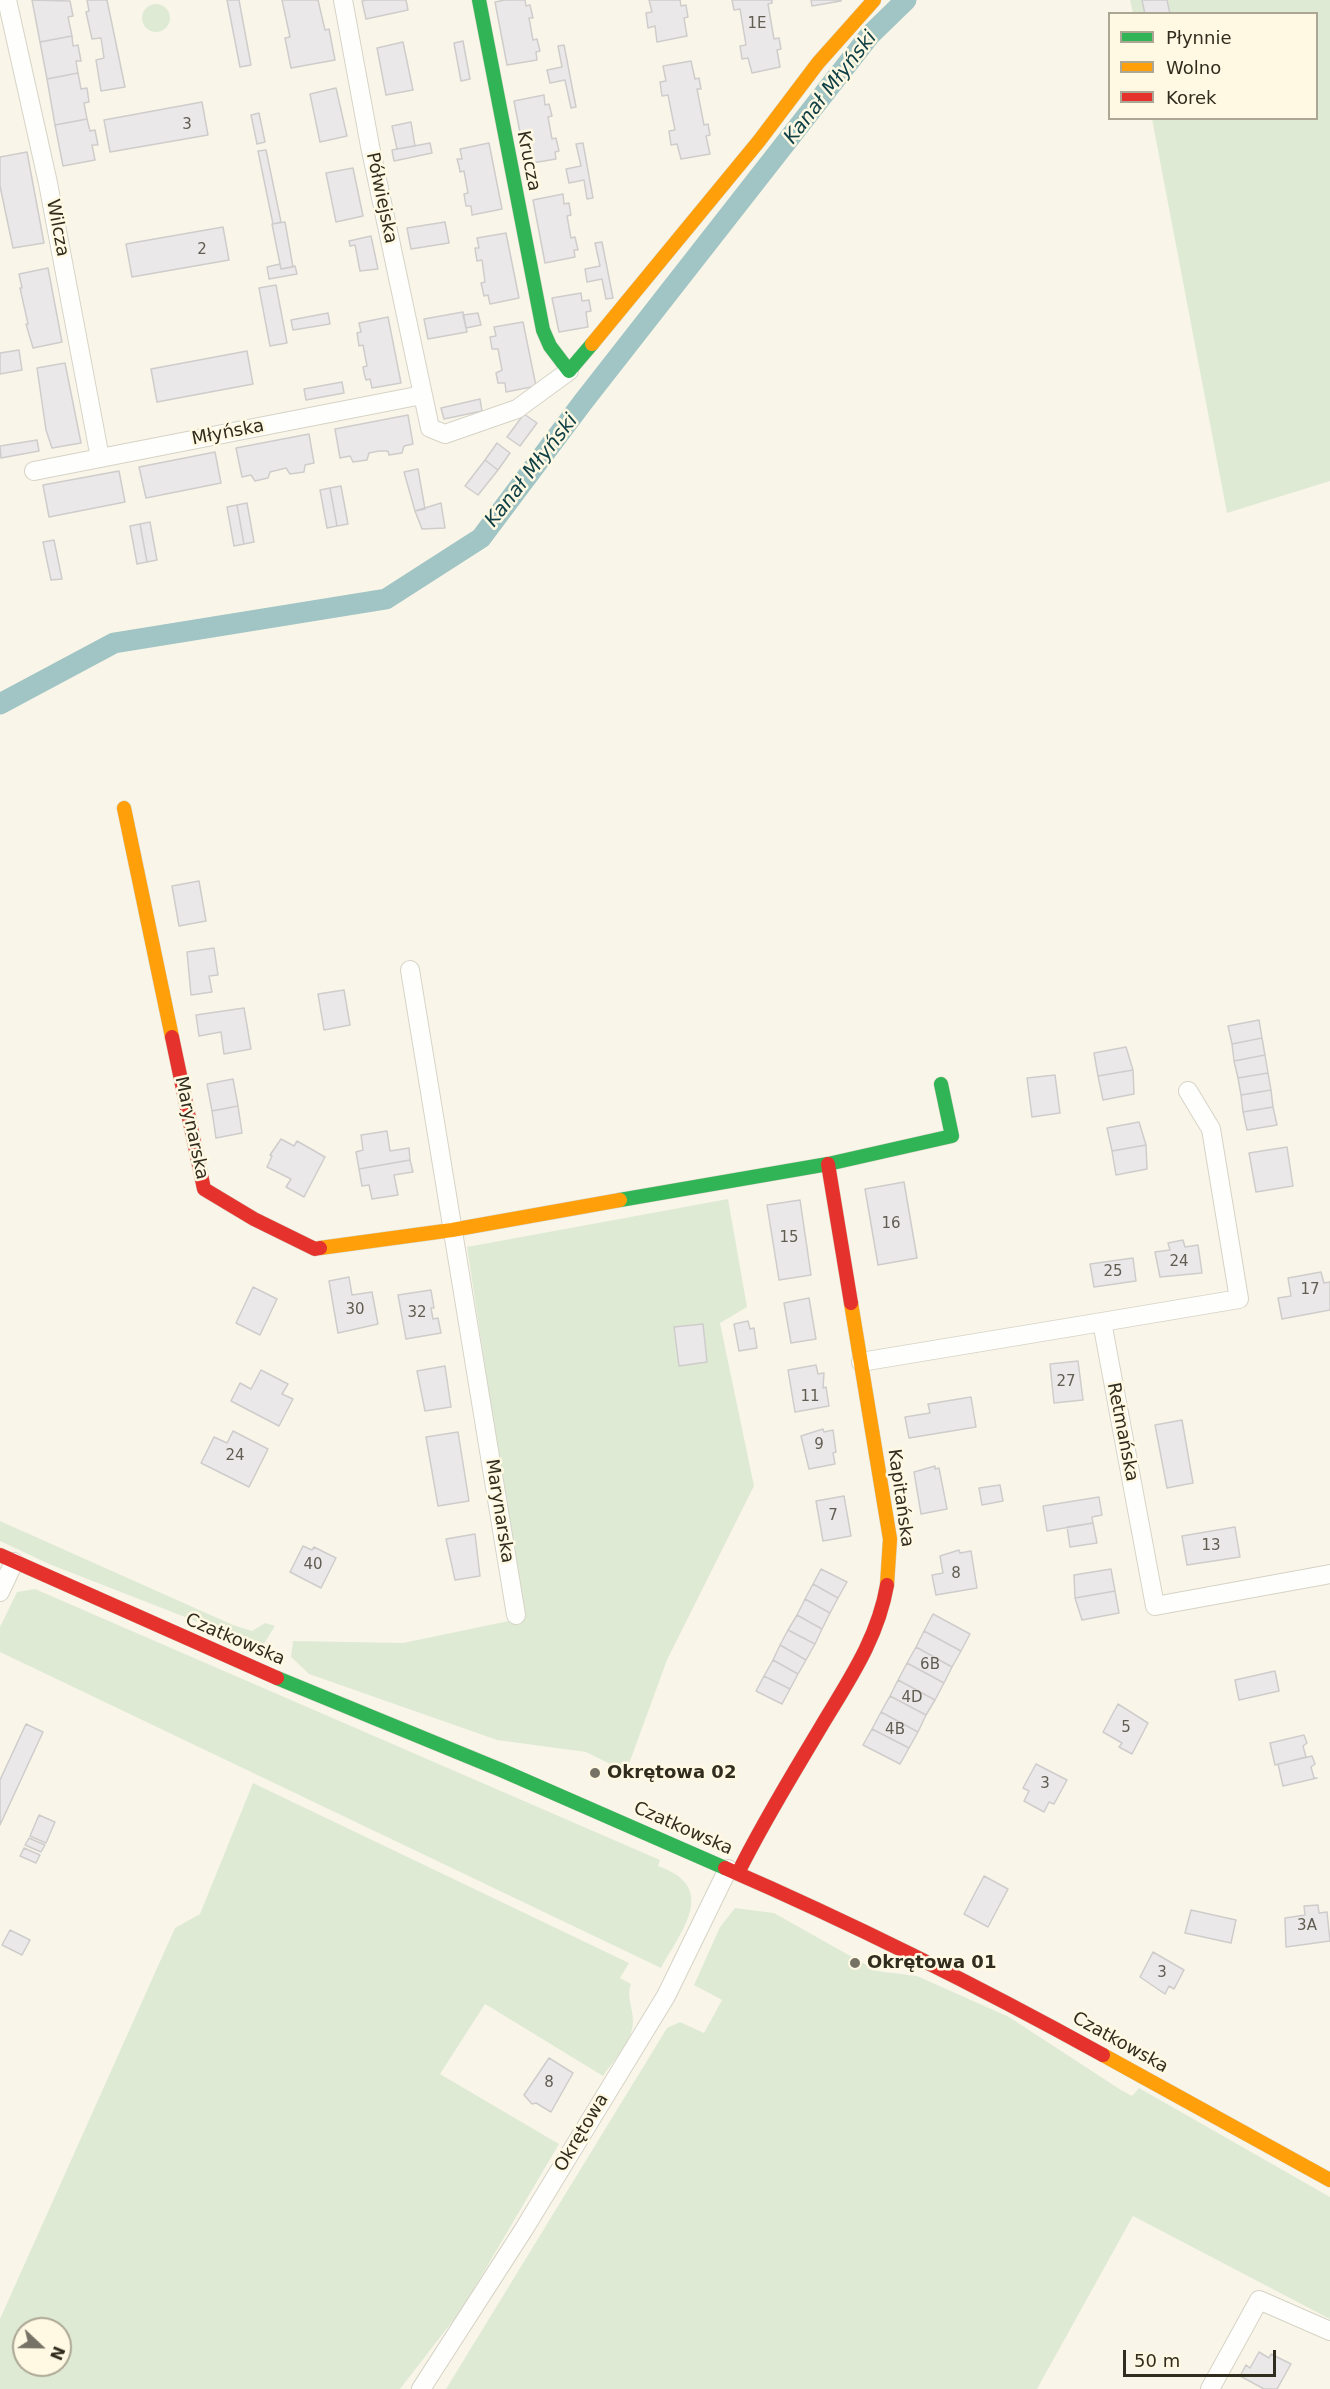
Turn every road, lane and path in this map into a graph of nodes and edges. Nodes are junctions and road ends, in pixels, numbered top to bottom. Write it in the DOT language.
graph roads {
  1 [pos="8,0"];
  2 [pos="344,0"];
  3 [pos="479,0"];
  4 [pos="874,0"];
  5 [pos="569,371"];
  6 [pos="422,395"];
  7 [pos="100,458"];
  8 [pos="34,471"];
  9 [pos="124,808"];
  10 [pos="410,970"];
  11 [pos="941,1084"];
  12 [pos="1188,1091"];
  13 [pos="828,1164"];
  14 [pos="452,1230"];
  15 [pos="1102,1322"];
  16 [pos="861,1362"];
  17 [pos="7,1559"];
  18 [pos="1330,1574"];
  19 [pos="0,1592"];
  20 [pos="516,1615"];
  21 [pos="733,1871"];
  22 [pos="1330,2180"];
  23 [pos="1330,2331"];
  24 [pos="421,2389"];
  25 [pos="1210,2389"];
  1 -- 7 [label="street, Wilcza"];
  2 -- 6 [label="street, Półwiejska"];
  3 -- 5 [label="street, Krucza"];
  4 -- 5 [label="street"];
  5 -- 6 [label="street, Półwiejska"];
  6 -- 7 [label="street, Młyńska"];
  7 -- 8 [label="street, Młyńska"];
  9 -- 14 [label="street, Marynarska"];
  10 -- 14 [label="street, Marynarska"];
  11 -- 13 [label="street"];
  12 -- 15 [label="street"];
  13 -- 14 [label="street"];
  13 -- 16 [label="street, Kapitańska"];
  14 -- 20 [label="street, Marynarska"];
  15 -- 16 [label="street"];
  15 -- 18 [label="street, Retmańska"];
  16 -- 21 [label="street, Kapitańska"];
  17 -- 19 [label="street"];
  17 -- 21 [label="street, Czatkowska"];
  21 -- 22 [label="street, Czatkowska"];
  21 -- 24 [label="street, Okrętowa"];
  23 -- 25 [label="street"];
}
